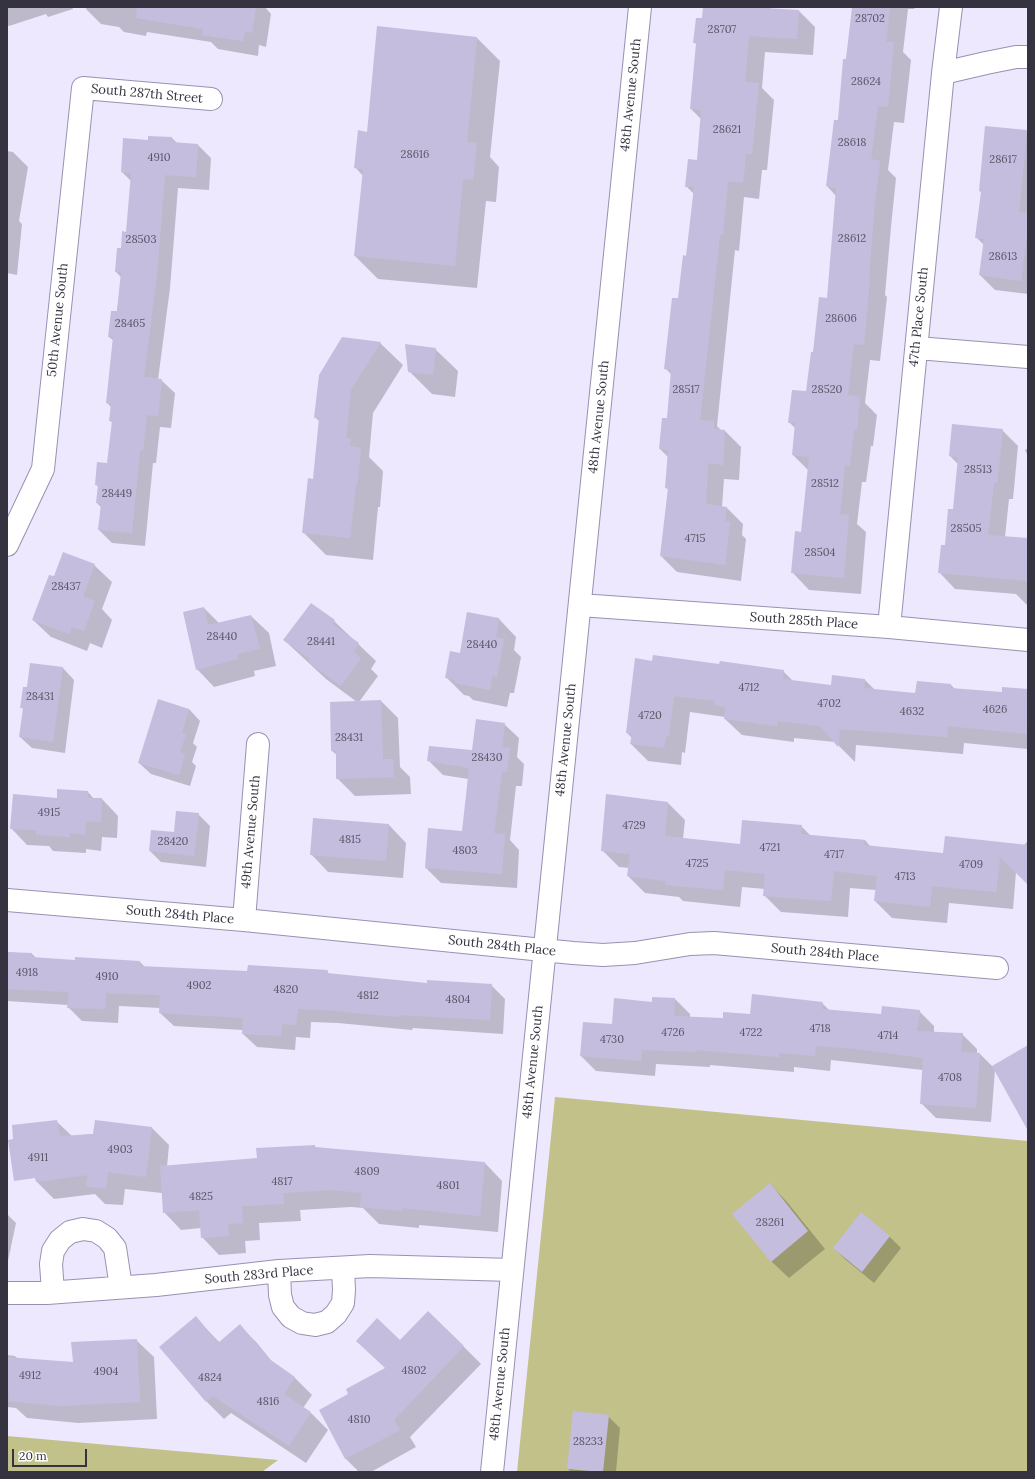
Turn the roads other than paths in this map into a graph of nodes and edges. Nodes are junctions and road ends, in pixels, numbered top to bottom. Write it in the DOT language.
graph roads {
  1 [pos="640,7"];
  2 [pos="951,7"];
  3 [pos="1028,57"];
  4 [pos="943,73"];
  5 [pos="83,88"];
  6 [pos="211,99"];
  7 [pos="916,348"];
  8 [pos="1028,357"];
  9 [pos="7,545"];
  10 [pos="580,605"];
  11 [pos="889,627"];
  12 [pos="1028,640"];
  13 [pos="258,744"];
  14 [pos="7,900"];
  15 [pos="244,920"];
  16 [pos="544,950"];
  17 [pos="997,968"];
  18 [pos="343,1268"];
  19 [pos="512,1270"];
  20 [pos="279,1271"];
  21 [pos="121,1287"];
  22 [pos="53,1292"];
  23 [pos="7,1293"];
  24 [pos="492,1472"];
  1 -- 10 [label="street, 48th Avenue South"];
  2 -- 4 [label="street, 47th Place South"];
  3 -- 4 [label="street"];
  4 -- 7 [label="street, 47th Place South"];
  5 -- 6 [label="street, South 287th Street"];
  5 -- 9 [label="street, 50th Avenue South"];
  7 -- 8 [label="street"];
  7 -- 11 [label="street, 47th Place South"];
  10 -- 11 [label="street, South 285th Place"];
  10 -- 16 [label="street, 48th Avenue South"];
  11 -- 12 [label="street, South 285th Place"];
  13 -- 15 [label="street, 49th Avenue South"];
  14 -- 15 [label="street, South 284th Place"];
  15 -- 16 [label="street, South 284th Place"];
  16 -- 17 [label="street, South 284th Place"];
  16 -- 19 [label="street, 48th Avenue South"];
  18 -- 19 [label="street, South 283rd Place"];
  18 -- 20 [label="street, South 283rd Place"];
  18 -- 20 [label="street"];
  19 -- 24 [label="street, 48th Avenue South"];
  20 -- 21 [label="street, South 283rd Place"];
  21 -- 22 [label="street, South 283rd Place"];
  21 -- 22 [label="street"];
  22 -- 23 [label="street, South 283rd Place"];
}
